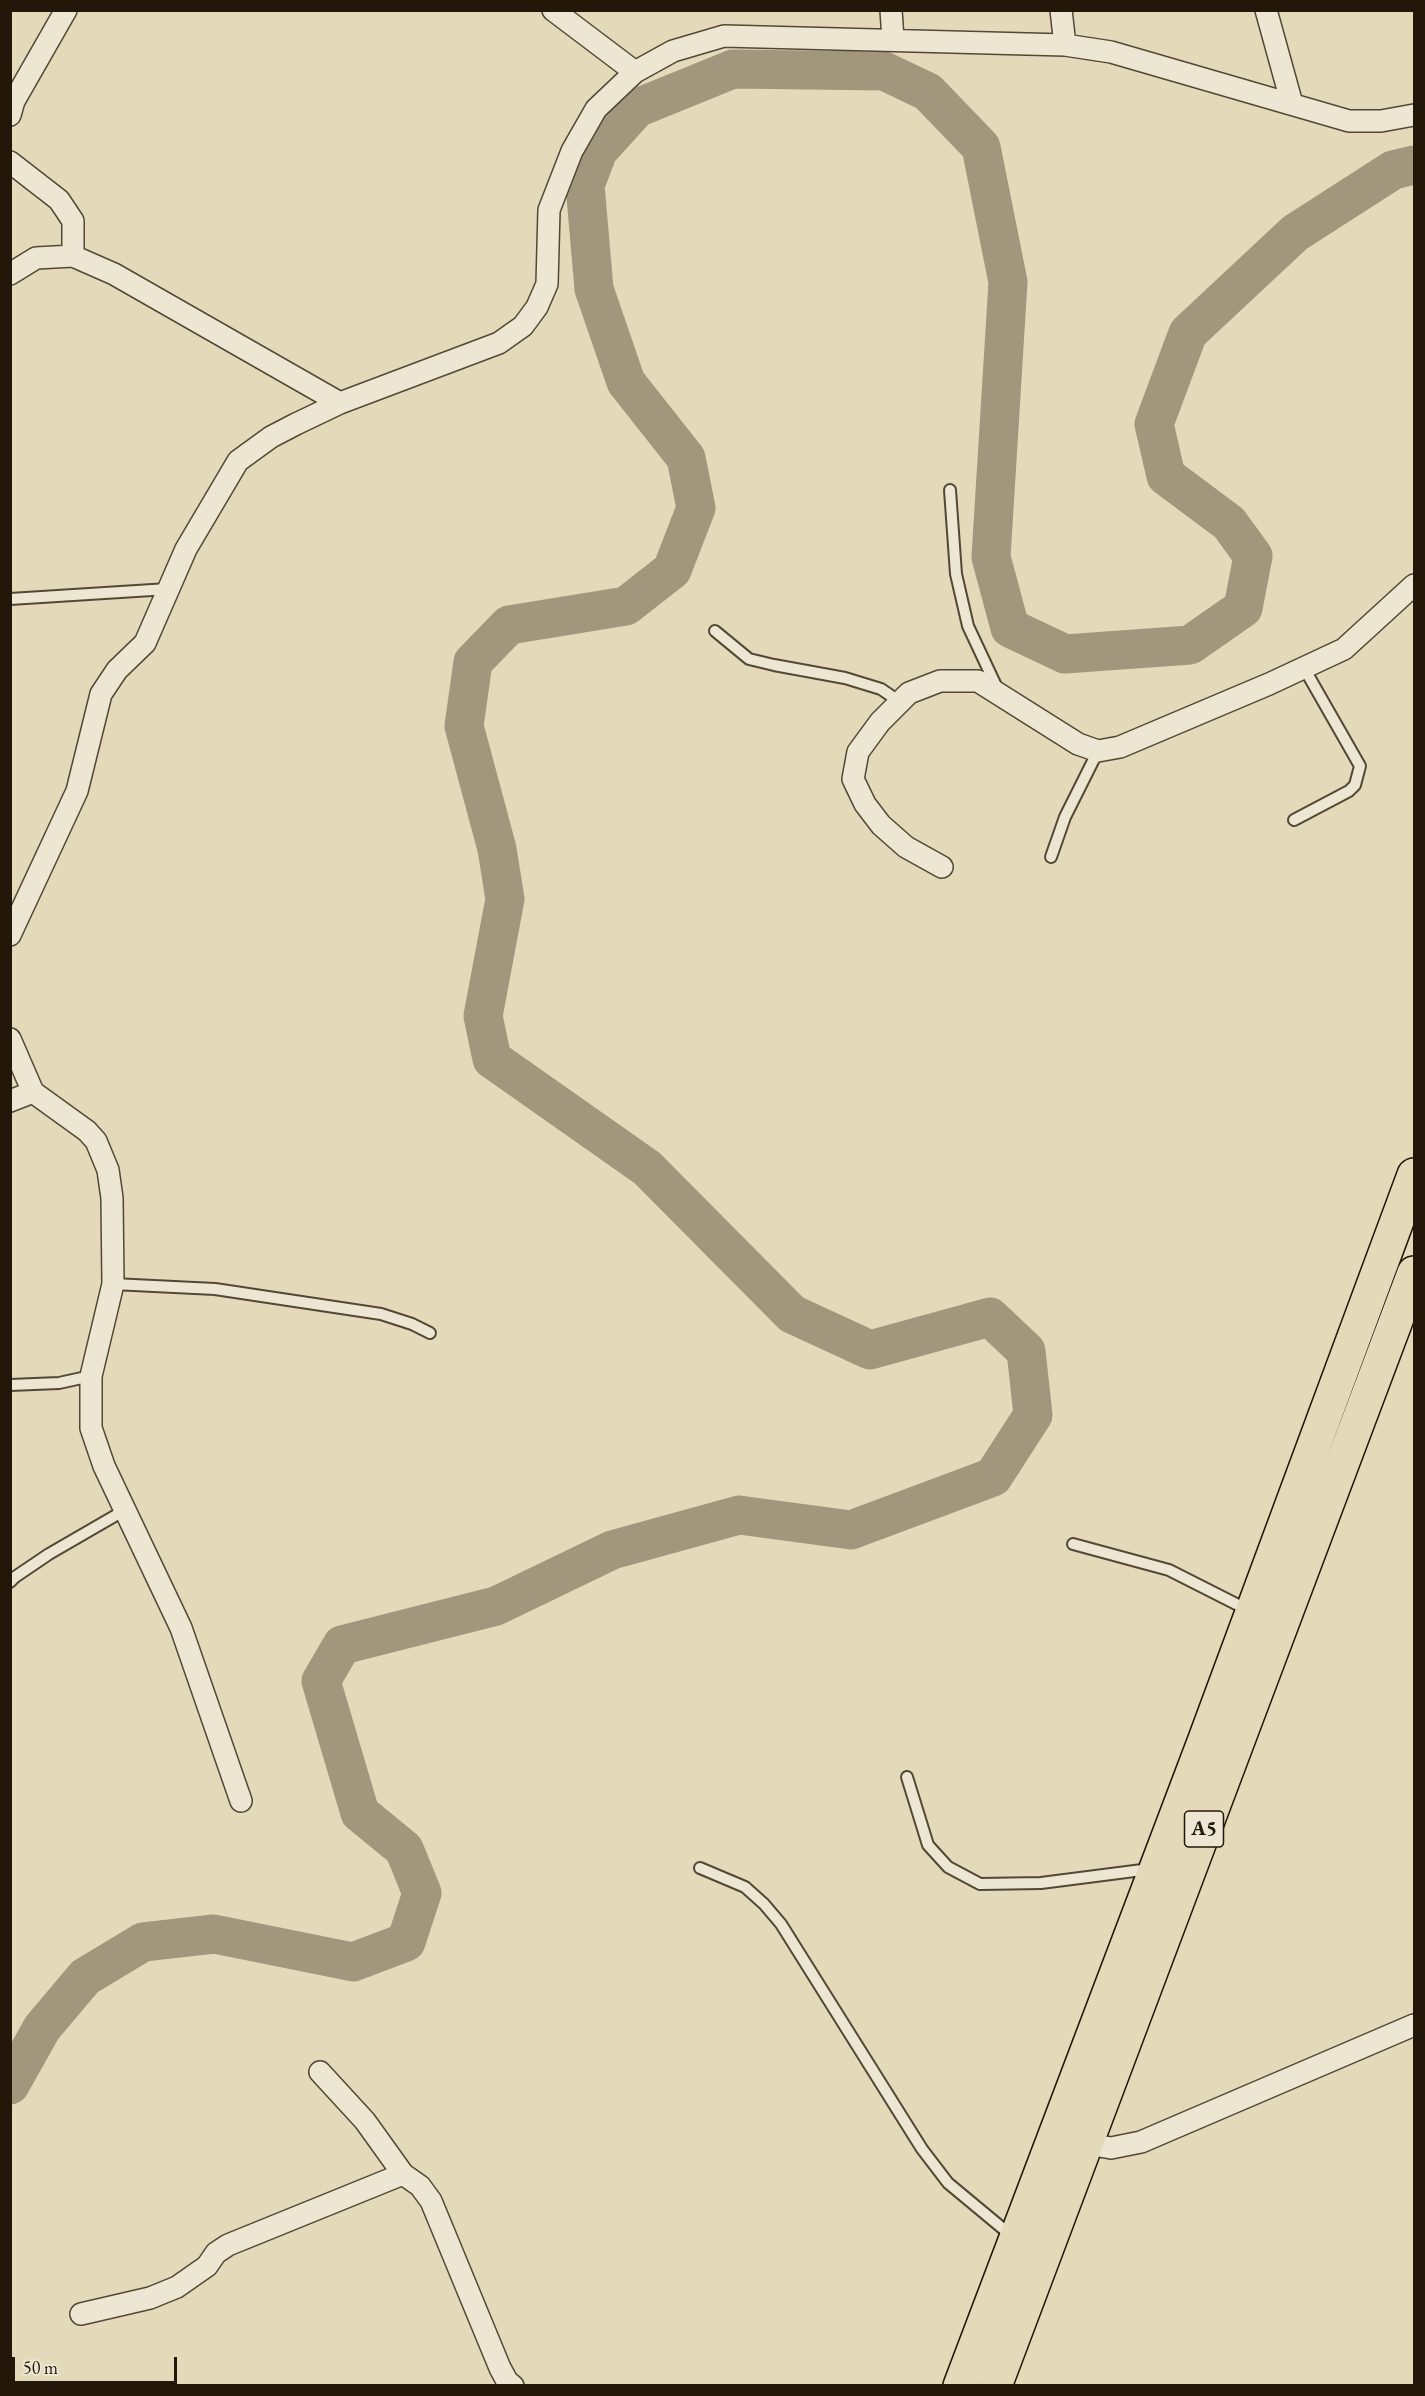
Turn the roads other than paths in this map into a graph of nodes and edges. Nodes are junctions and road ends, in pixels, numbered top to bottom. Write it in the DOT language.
graph roads {
  1 [pos="66,10"];
  2 [pos="553,10"];
  3 [pos="891,10"];
  4 [pos="1061,10"];
  5 [pos="1266,10"];
  6 [pos="893,39"];
  7 [pos="1065,45"];
  8 [pos="635,72"];
  9 [pos="1292,104"];
  10 [pos="10,115"];
  11 [pos="1414,115"];
  12 [pos="10,162"];
  13 [pos="73,256"];
  14 [pos="10,274"];
  15 [pos="340,403"];
  16 [pos="950,490"];
  17 [pos="1414,585"];
  18 [pos="168,589"];
  19 [pos="10,599"];
  20 [pos="716,631"];
  21 [pos="1304,669"];
  22 [pos="1000,693"];
  23 [pos="900,702"];
  24 [pos="1098,751"];
  25 [pos="1294,820"];
  26 [pos="1051,857"];
  27 [pos="942,867"];
  28 [pos="10,935"];
  29 [pos="10,1038"];
  30 [pos="33,1092"];
  31 [pos="10,1101"];
  32 [pos="1414,1175"];
  33 [pos="1414,1273"];
  34 [pos="113,1284"];
  35 [pos="430,1333"];
  36 [pos="92,1376"];
  37 [pos="10,1385"];
  38 [pos="125,1510"];
  39 [pos="1073,1544"];
  40 [pos="10,1582"];
  41 [pos="1252,1613"];
  42 [pos="908,1777"];
  43 [pos="241,1801"];
  44 [pos="699,1868"];
  45 [pos="1156,1868"];
  46 [pos="1414,2025"];
  47 [pos="320,2072"];
  48 [pos="1088,2144"];
  49 [pos="403,2174"];
  50 [pos="1016,2239"];
  51 [pos="81,2314"];
  52 [pos="506,2384"];
  53 [pos="960,2385"];
  54 [pos="995,2385"];
  1 -- 10 [label="street"];
  2 -- 8 [label="street"];
  3 -- 6 [label="street"];
  4 -- 7 [label="street"];
  5 -- 9 [label="street"];
  6 -- 7 [label="street"];
  6 -- 8 [label="street"];
  7 -- 9 [label="street"];
  8 -- 15 [label="street"];
  9 -- 11 [label="street"];
  12 -- 13 [label="street"];
  13 -- 14 [label="street"];
  13 -- 15 [label="street"];
  15 -- 18 [label="street"];
  16 -- 22 [label="lane"];
  17 -- 21 [label="street"];
  18 -- 19 [label="lane"];
  18 -- 28 [label="street"];
  20 -- 23 [label="lane"];
  21 -- 24 [label="street"];
  21 -- 25 [label="lane"];
  22 -- 23 [label="street"];
  22 -- 24 [label="street"];
  23 -- 27 [label="street"];
  24 -- 26 [label="lane"];
  29 -- 30 [label="street"];
  30 -- 31 [label="street"];
  30 -- 34 [label="street"];
  32 -- 41 [label="highway, A5"];
  33 -- 48 [label="highway, A5"];
  34 -- 35 [label="lane"];
  34 -- 36 [label="street"];
  36 -- 37 [label="lane"];
  36 -- 38 [label="street"];
  38 -- 40 [label="lane"];
  38 -- 43 [label="street"];
  39 -- 41 [label="lane"];
  41 -- 45 [label="highway, A5"];
  42 -- 45 [label="lane"];
  44 -- 50 [label="lane"];
  45 -- 50 [label="highway, A5"];
  46 -- 48 [label="street"];
  47 -- 49 [label="street"];
  48 -- 54 [label="highway, A5"];
  49 -- 51 [label="street"];
  49 -- 52 [label="street"];
  50 -- 53 [label="highway, A5"];
}
